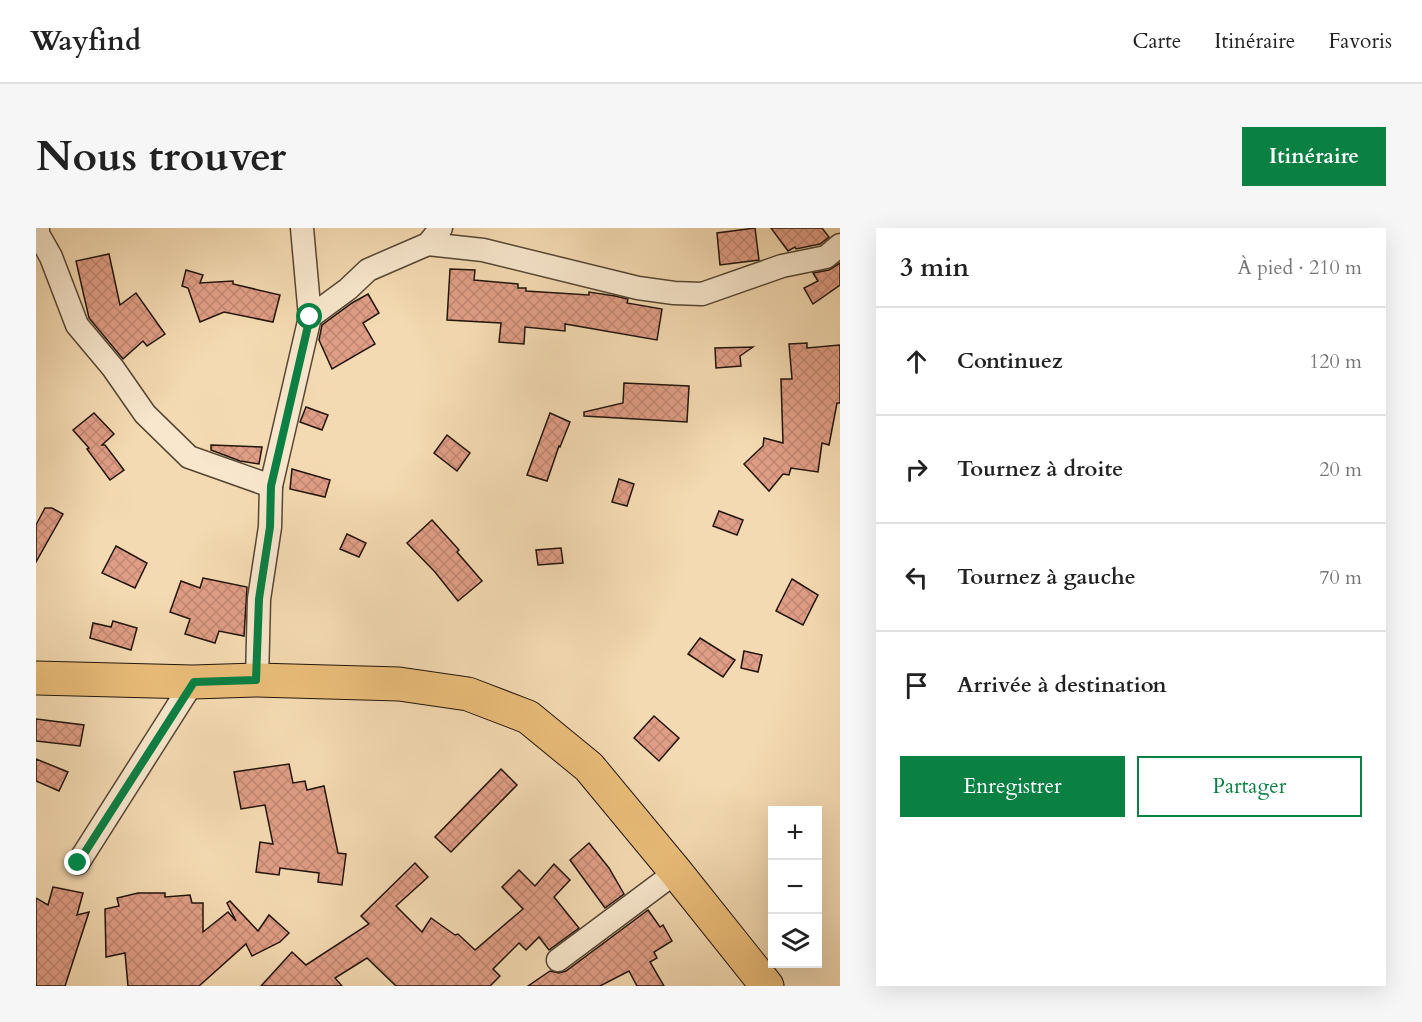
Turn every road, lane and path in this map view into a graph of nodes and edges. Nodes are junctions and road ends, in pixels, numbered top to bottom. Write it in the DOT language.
graph roads {
  1 [pos="38,228"];
  2 [pos="302,228"];
  3 [pos="434,236"];
  4 [pos="840,245"];
  5 [pos="310,317"];
  6 [pos="271,486"];
  7 [pos="36,678"];
  8 [pos="256,680"];
  9 [pos="194,682"];
  10 [pos="78,863"];
  11 [pos="676,872"];
  12 [pos="558,960"];
  13 [pos="762,984"];
  1 -- 6 [label="street"];
  2 -- 5 [label="street"];
  3 -- 4 [label="street"];
  3 -- 5 [label="street"];
  5 -- 6 [label="street"];
  6 -- 8 [label="street"];
  7 -- 9 [label="main road"];
  8 -- 9 [label="main road"];
  8 -- 11 [label="main road"];
  9 -- 10 [label="street"];
  11 -- 12 [label="street"];
  11 -- 13 [label="main road"];
}
